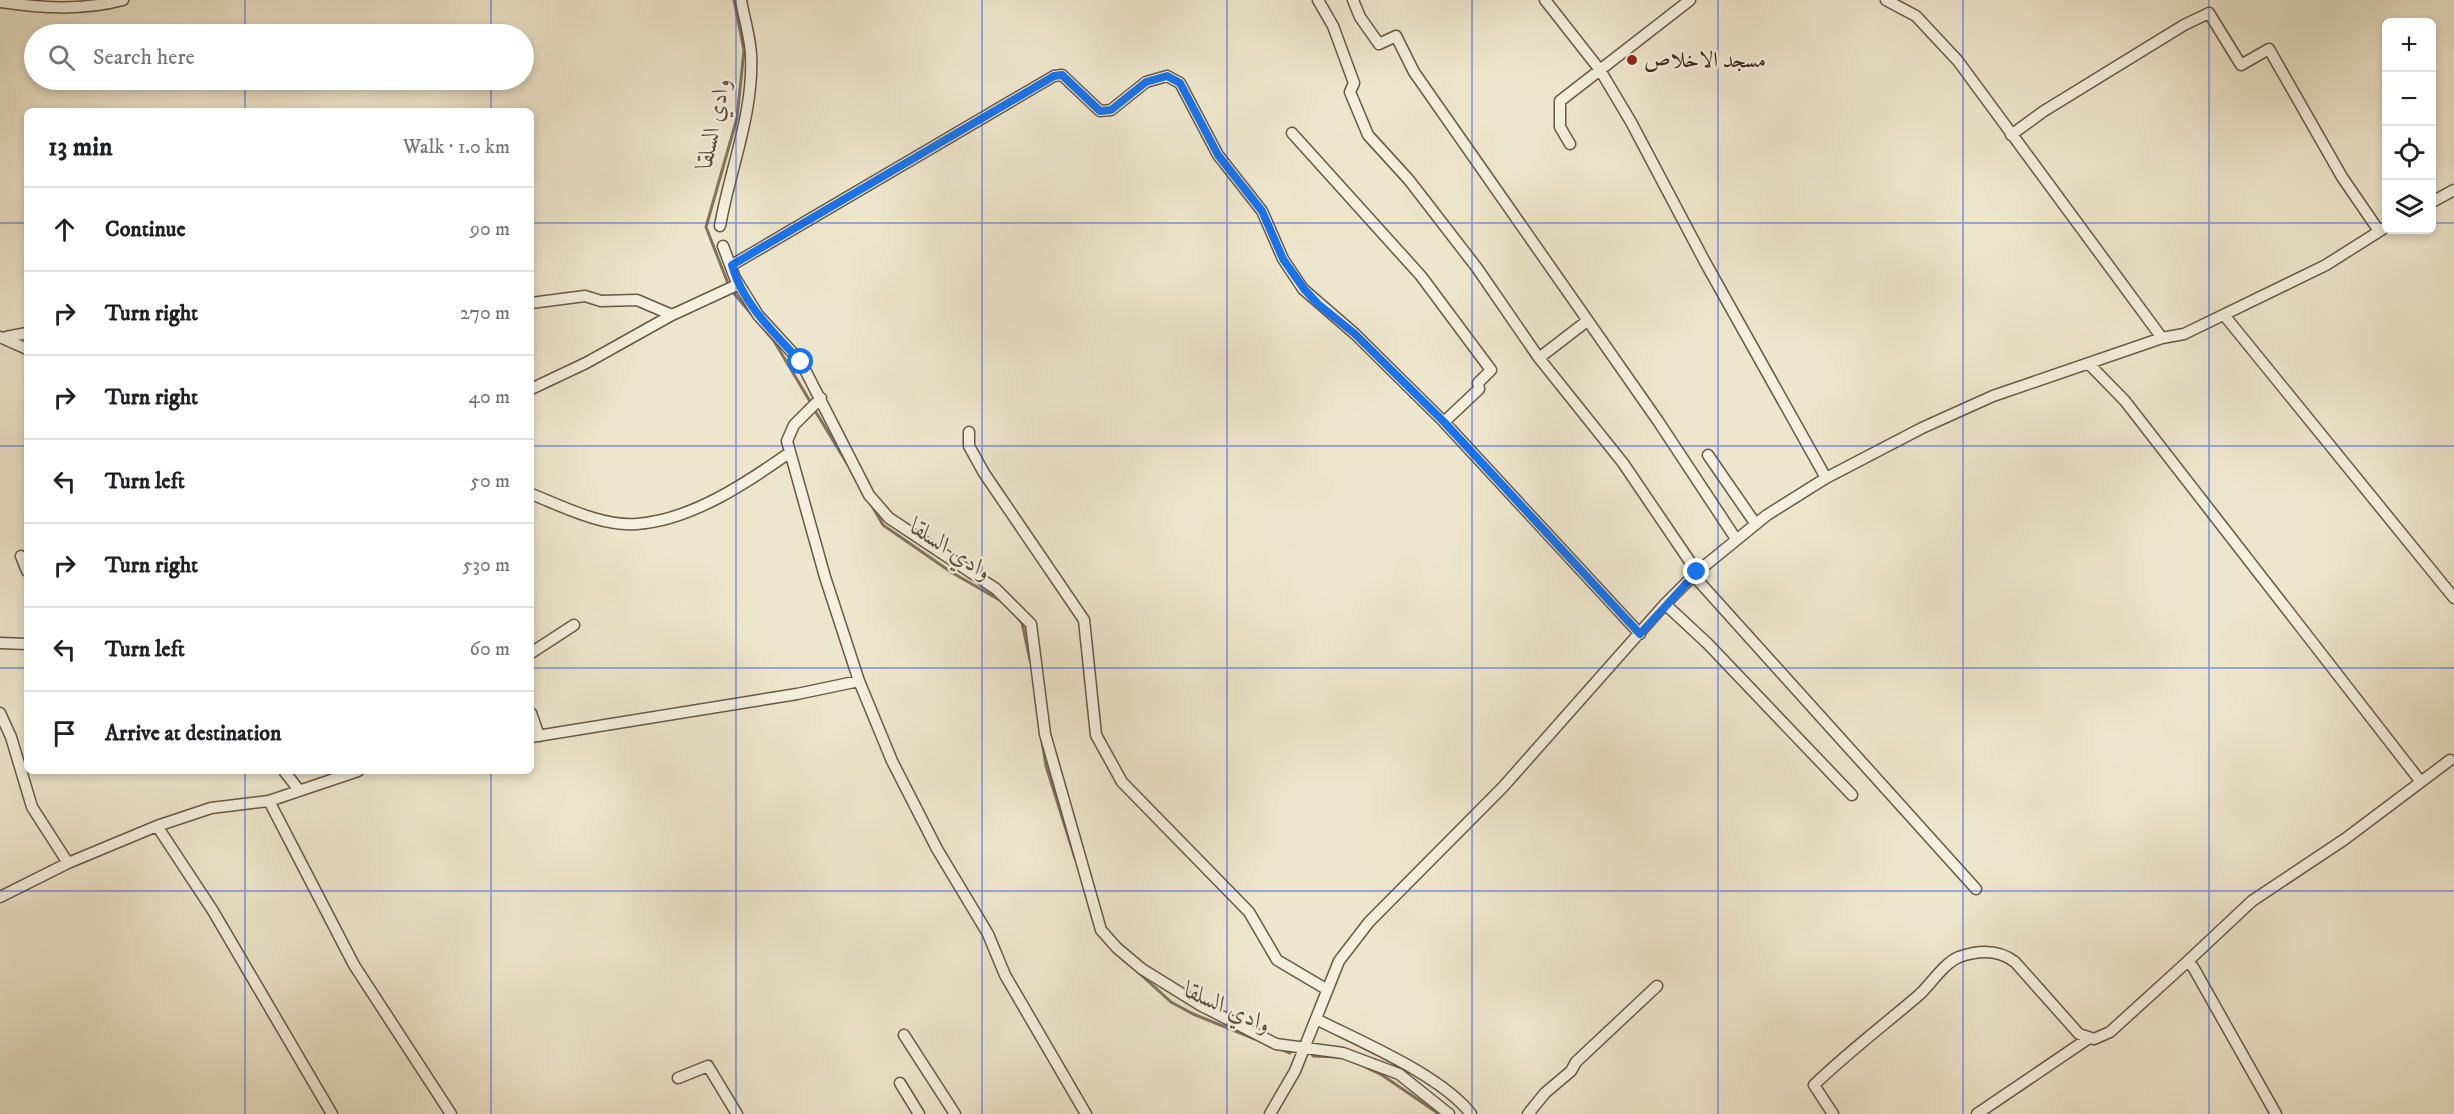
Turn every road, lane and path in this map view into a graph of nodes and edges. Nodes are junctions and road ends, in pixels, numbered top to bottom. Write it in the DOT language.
graph roads {
  1 [pos="123,0"];
  2 [pos="741,0"];
  3 [pos="1318,0"];
  4 [pos="1353,0"];
  5 [pos="1545,0"];
  6 [pos="1690,0"];
  7 [pos="1886,0"];
  8 [pos="0,2"];
  9 [pos="1600,70"];
  10 [pos="1292,133"];
  11 [pos="2011,135"];
  12 [pos="1570,144"];
  13 [pos="2454,190"];
  14 [pos="2436,200"];
  15 [pos="720,226"];
  16 [pos="2382,228"];
  17 [pos="2382,230"];
  18 [pos="723,246"];
  19 [pos="732,265"];
  20 [pos="739,284"];
  21 [pos="534,303"];
  22 [pos="672,315"];
  23 [pos="2224,315"];
  24 [pos="1587,321"];
  25 [pos="24,334"];
  26 [pos="0,337"];
  27 [pos="2162,338"];
  28 [pos="24,348"];
  29 [pos="1539,358"];
  30 [pos="2089,364"];
  31 [pos="534,388"];
  32 [pos="821,398"];
  33 [pos="1444,422"];
  34 [pos="969,432"];
  35 [pos="789,453"];
  36 [pos="1708,455"];
  37 [pos="1826,478"];
  38 [pos="534,495"];
  39 [pos="1755,523"];
  40 [pos="1736,539"];
  41 [pos="21,556"];
  42 [pos="24,564"];
  43 [pos="1696,574"];
  44 [pos="2454,598"];
  45 [pos="1665,604"];
  46 [pos="574,625"];
  47 [pos="1640,634"];
  48 [pos="0,643"];
  49 [pos="24,644"];
  50 [pos="534,651"];
  51 [pos="859,681"];
  52 [pos="0,713"];
  53 [pos="535,736"];
  54 [pos="2453,761"];
  55 [pos="286,774"];
  56 [pos="349,774"];
  57 [pos="2421,782"];
  58 [pos="299,790"];
  59 [pos="1852,795"];
  60 [pos="269,801"];
  61 [pos="157,826"];
  62 [pos="68,863"];
  63 [pos="1976,889"];
  64 [pos="0,897"];
  65 [pos="2187,962"];
  66 [pos="1657,986"];
  67 [pos="1326,989"];
  68 [pos="1316,1019"];
  69 [pos="904,1035"];
  70 [pos="2089,1038"];
  71 [pos="1304,1050"];
  72 [pos="678,1078"];
  73 [pos="900,1083"];
  74 [pos="332,1114"];
  75 [pos="451,1114"];
  76 [pos="737,1114"];
  77 [pos="919,1114"];
  78 [pos="955,1114"];
  79 [pos="1086,1114"];
  80 [pos="1270,1114"];
  81 [pos="1449,1114"];
  82 [pos="1471,1114"];
  83 [pos="1528,1114"];
  84 [pos="1833,1114"];
  85 [pos="1977,1114"];
  86 [pos="2277,1114"];
  1 -- 8 [label="street"];
  2 -- 15 [label="street"];
  3 -- 29 [label="street"];
  4 -- 24 [label="street"];
  5 -- 9 [label="street"];
  6 -- 9 [label="street"];
  7 -- 11 [label="street"];
  9 -- 12 [label="street"];
  9 -- 37 [label="street"];
  10 -- 33 [label="street"];
  11 -- 16 [label="street"];
  11 -- 27 [label="street"];
  13 -- 14 [label="street"];
  17 -- 23 [label="street"];
  18 -- 19 [label="street"];
  19 -- 20 [label="street"];
  19 -- 33 [label="street"];
  20 -- 22 [label="street"];
  20 -- 32 [label="street"];
  21 -- 22 [label="street"];
  22 -- 31 [label="street"];
  23 -- 27 [label="street"];
  23 -- 44 [label="street"];
  24 -- 29 [label="street"];
  24 -- 40 [label="street"];
  25 -- 26 [label="street"];
  26 -- 28 [label="street"];
  27 -- 30 [label="street"];
  29 -- 43 [label="street"];
  30 -- 37 [label="street"];
  30 -- 57 [label="street"];
  32 -- 35 [label="street"];
  32 -- 71 [label="street"];
  33 -- 47 [label="street"];
  34 -- 67 [label="street"];
  35 -- 38 [label="street"];
  35 -- 51 [label="street"];
  36 -- 39 [label="street"];
  37 -- 39 [label="street"];
  39 -- 40 [label="street"];
  40 -- 43 [label="street"];
  41 -- 42 [label="street"];
  43 -- 45 [label="street"];
  43 -- 63 [label="street"];
  45 -- 47 [label="street"];
  45 -- 59 [label="street"];
  46 -- 50 [label="street"];
  47 -- 67 [label="street"];
  48 -- 49 [label="street"];
  51 -- 53 [label="street"];
  51 -- 79 [label="street"];
  52 -- 62 [label="street"];
  54 -- 57 [label="street"];
  55 -- 58 [label="street"];
  56 -- 58 [label="street"];
  57 -- 65 [label="street"];
  58 -- 60 [label="street"];
  60 -- 61 [label="street"];
  60 -- 75 [label="street"];
  61 -- 62 [label="street"];
  61 -- 74 [label="street"];
  62 -- 64 [label="street"];
  65 -- 70 [label="street"];
  65 -- 86 [label="street"];
  66 -- 83 [label="street"];
  67 -- 68 [label="street"];
  68 -- 71 [label="street"];
  68 -- 82 [label="street"];
  69 -- 78 [label="street"];
  70 -- 84 [label="street"];
  70 -- 85 [label="street"];
  71 -- 80 [label="street"];
  71 -- 81 [label="street"];
  72 -- 76 [label="street"];
  73 -- 77 [label="street"];
}
